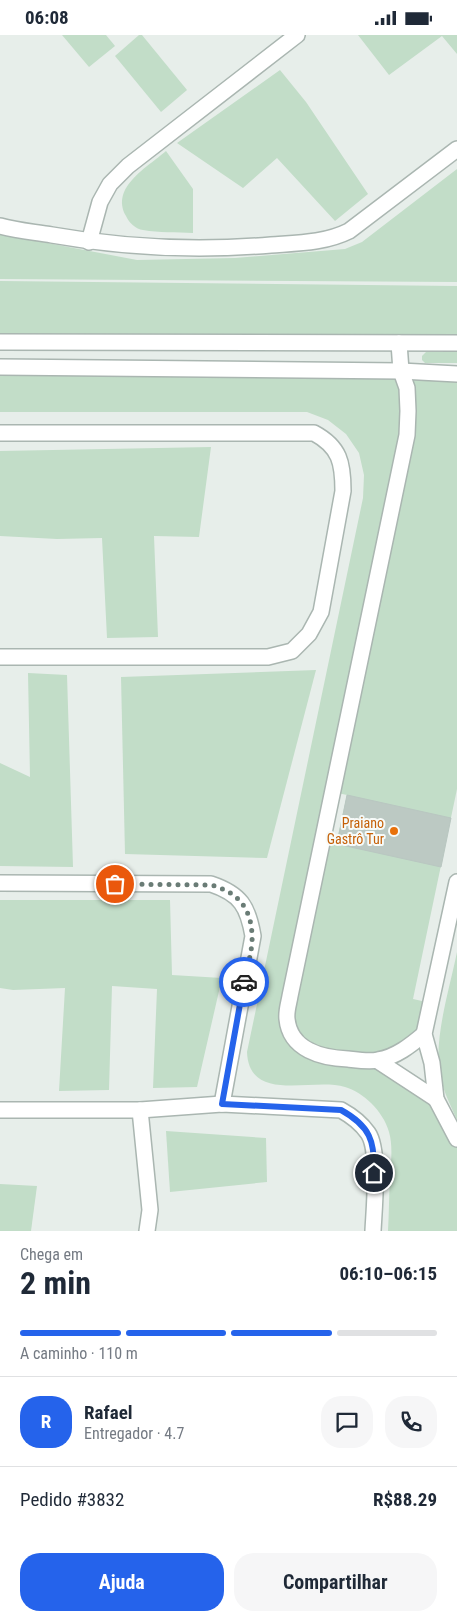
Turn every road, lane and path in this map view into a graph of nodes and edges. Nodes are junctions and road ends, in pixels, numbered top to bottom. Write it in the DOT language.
graph roads {
  1 [pos="297,35"];
  2 [pos="457,149"];
  3 [pos="0,226"];
  4 [pos="89,241"];
  5 [pos="0,342"];
  6 [pos="399,343"];
  7 [pos="457,343"];
  8 [pos="0,367"];
  9 [pos="401,371"];
  10 [pos="457,374"];
  11 [pos="0,433"];
  12 [pos="0,657"];
  13 [pos="457,882"];
  14 [pos="0,883"];
  15 [pos="424,1034"];
  16 [pos="378,1061"];
  17 [pos="436,1099"];
  18 [pos="222,1104"];
  19 [pos="0,1110"];
  20 [pos="140,1110"];
  21 [pos="457,1139"];
  22 [pos="147,1231"];
  23 [pos="373,1231"];
  1 -- 4 [label="street"];
  2 -- 4 [label="street"];
  3 -- 4 [label="street"];
  5 -- 6 [label="street"];
  6 -- 7 [label="street"];
  6 -- 9 [label="street"];
  8 -- 9 [label="street"];
  9 -- 10 [label="street"];
  9 -- 16 [label="street"];
  11 -- 12 [label="street"];
  13 -- 15 [label="street"];
  14 -- 18 [label="street"];
  15 -- 16 [label="street"];
  15 -- 17 [label="street"];
  16 -- 17 [label="street"];
  17 -- 21 [label="street"];
  18 -- 20 [label="street"];
  18 -- 23 [label="street"];
  19 -- 20 [label="street"];
  20 -- 22 [label="street"];
}
